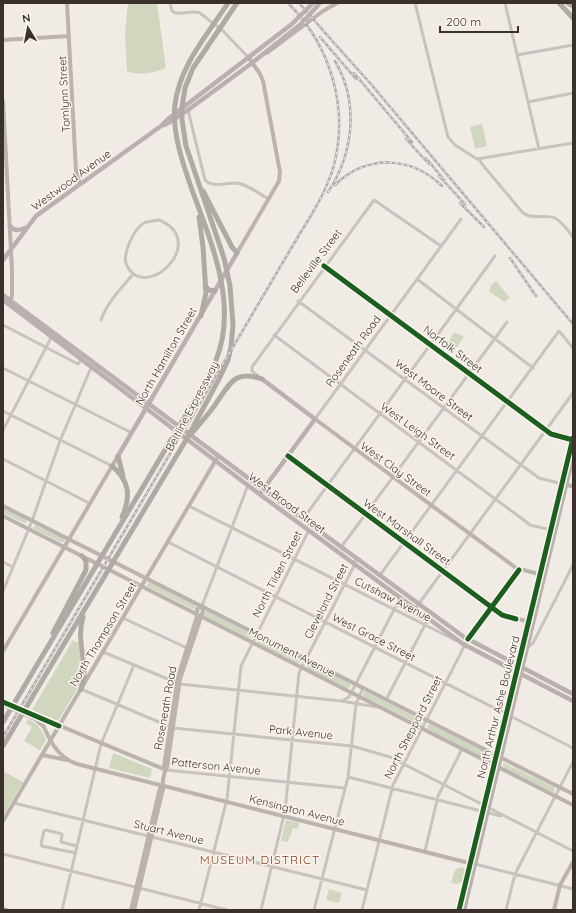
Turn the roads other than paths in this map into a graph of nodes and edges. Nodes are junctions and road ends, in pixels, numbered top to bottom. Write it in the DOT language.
graph roads {
  1 [pos="67,3"];
  2 [pos="170,3"];
  3 [pos="228,3"];
  4 [pos="236,3"];
  5 [pos="313,3"];
  6 [pos="320,3"];
  7 [pos="337,3"];
  8 [pos="415,3"];
  9 [pos="505,3"];
  10 [pos="559,3"];
  11 [pos="568,3"];
  12 [pos="573,6"];
  13 [pos="573,18"];
  14 [pos="295,27"];
  15 [pos="69,36"];
  16 [pos="3,40"];
  17 [pos="573,45"];
  18 [pos="517,55"];
  19 [pos="248,58"];
  20 [pos="254,61"];
  21 [pos="573,93"];
  22 [pos="3,101"];
  23 [pos="528,102"];
  24 [pos="188,107"];
  25 [pos="573,143"];
  26 [pos="539,148"];
  27 [pos="5,157"];
  28 [pos="479,158"];
  29 [pos="195,173"];
  30 [pos="80,184"];
  31 [pos="269,199"];
  32 [pos="197,202"];
  33 [pos="461,219"];
  34 [pos="10,226"];
  35 [pos="26,228"];
  36 [pos="573,236"];
  37 [pos="441,246"];
  38 [pos="11,249"];
  39 [pos="237,254"];
  40 [pos="495,256"];
  41 [pos="3,260"];
  42 [pos="324,266"];
  43 [pos="133,274"];
  44 [pos="417,279"];
  45 [pos="205,285"];
  46 [pos="215,291"];
  47 [pos="3,295"];
  48 [pos="3,300"];
  49 [pos="298,301"];
  50 [pos="10,303"];
  51 [pos="456,309"];
  52 [pos="390,315"];
  53 [pos="201,316"];
  54 [pos="101,320"];
  55 [pos="507,322"];
  56 [pos="3,325"];
  57 [pos="52,335"];
  58 [pos="274,335"];
  59 [pos="494,339"];
  60 [pos="430,345"];
  61 [pos="46,347"];
  62 [pos="573,348"];
  63 [pos="365,350"];
  64 [pos="82,359"];
  65 [pos="255,362"];
  66 [pos="93,365"];
  67 [pos="3,368"];
  68 [pos="532,368"];
  69 [pos="469,374"];
  70 [pos="405,379"];
  71 [pos="28,380"];
  72 [pos="262,380"];
  73 [pos="340,385"];
  74 [pos="573,393"];
  75 [pos="507,402"];
  76 [pos="77,405"];
  77 [pos="148,406"];
  78 [pos="443,408"];
  79 [pos="3,412"];
  80 [pos="380,414"];
  81 [pos="11,415"];
  82 [pos="315,419"];
  83 [pos="171,424"];
  84 [pos="3,430"];
  85 [pos="546,431"];
  86 [pos="131,434"];
  87 [pos="482,437"];
  88 [pos="573,439"];
  89 [pos="60,440"];
  90 [pos="186,440"];
  91 [pos="418,443"];
  92 [pos="354,448"];
  93 [pos="118,456"];
  94 [pos="219,456"];
  95 [pos="288,456"];
  96 [pos="573,456"];
  97 [pos="3,459"];
  98 [pos="216,461"];
  99 [pos="520,465"];
  100 [pos="112,466"];
  101 [pos="457,470"];
  102 [pos="393,477"];
  103 [pos="47,481"];
  104 [pos="125,482"];
  105 [pos="248,485"];
  106 [pos="327,485"];
  107 [pos="564,485"];
  108 [pos="573,486"];
  109 [pos="264,489"];
  110 [pos="260,494"];
  111 [pos="495,499"];
  112 [pos="90,503"];
  113 [pos="431,505"];
  114 [pos="3,506"];
  115 [pos="189,506"];
  116 [pos="366,514"];
  117 [pos="3,516"];
  118 [pos="303,519"];
  119 [pos="32,521"];
  120 [pos="312,525"];
  121 [pos="118,528"];
  122 [pos="232,528"];
  123 [pos="28,529"];
  124 [pos="309,530"];
  125 [pos="553,530"];
  126 [pos="470,534"];
  127 [pos="69,540"];
  128 [pos="168,542"];
  129 [pos="404,542"];
  130 [pos="342,546"];
  131 [pos="65,547"];
  132 [pos="82,556"];
  133 [pos="356,557"];
  134 [pos="294,560"];
  135 [pos="3,562"];
  136 [pos="355,564"];
  137 [pos="573,565"];
  138 [pos="12,567"];
  139 [pos="217,567"];
  140 [pos="519,570"];
  141 [pos="443,571"];
  142 [pos="380,575"];
  143 [pos="542,575"];
  144 [pos="146,579"];
  145 [pos="344,585"];
  146 [pos="142,586"];
  147 [pos="3,592"];
  148 [pos="276,597"];
  149 [pos="400,598"];
  150 [pos="419,604"];
  151 [pos="202,606"];
  152 [pos="492,607"];
  153 [pos="415,609"];
  154 [pos="394,610"];
  155 [pos="85,611"];
  156 [pos="199,615"];
  157 [pos="123,618"];
  158 [pos="428,619"];
  159 [pos="325,622"];
  160 [pos="531,622"];
  161 [pos="425,625"];
  162 [pos="528,633"];
  163 [pos="257,634"];
  164 [pos="538,634"];
  165 [pos="468,639"];
  166 [pos="253,642"];
  167 [pos="463,644"];
  168 [pos="375,647"];
  169 [pos="47,649"];
  170 [pos="189,649"];
  171 [pos="526,649"];
  172 [pos="3,651"];
  173 [pos="103,652"];
  174 [pos="306,659"];
  175 [pos="406,663"];
  176 [pos="134,665"];
  177 [pos="520,667"];
  178 [pos="302,668"];
  179 [pos="518,673"];
  180 [pos="446,683"];
  181 [pos="178,684"];
  182 [pos="356,684"];
  183 [pos="363,688"];
  184 [pos="81,689"];
  185 [pos="238,690"];
  186 [pos="350,692"];
  187 [pos="573,694"];
  188 [pos="297,696"];
  189 [pos="359,696"];
  190 [pos="386,700"];
  191 [pos="341,701"];
  192 [pos="573,701"];
  193 [pos="4,704"];
  194 [pos="356,704"];
  195 [pos="117,705"];
  196 [pos="381,708"];
  197 [pos="30,715"];
  198 [pos="509,715"];
  199 [pos="40,718"];
  200 [pos="427,720"];
  201 [pos="3,722"];
  202 [pos="43,726"];
  203 [pos="59,726"];
  204 [pos="172,727"];
  205 [pos="422,729"];
  206 [pos="233,734"];
  207 [pos="292,740"];
  208 [pos="51,741"];
  209 [pos="101,744"];
  210 [pos="3,746"];
  211 [pos="352,746"];
  212 [pos="573,748"];
  213 [pos="462,749"];
  214 [pos="42,755"];
  215 [pos="496,755"];
  216 [pos="501,757"];
  217 [pos="67,760"];
  218 [pos="573,762"];
  219 [pos="404,765"];
  220 [pos="496,766"];
  221 [pos="96,769"];
  222 [pos="166,770"];
  223 [pos="229,776"];
  224 [pos="348,777"];
  225 [pos="288,782"];
  226 [pos="162,785"];
  227 [pos="444,786"];
  228 [pos="345,788"];
  229 [pos="392,788"];
  230 [pos="560,788"];
  231 [pos="573,794"];
  232 [pos="556,796"];
  233 [pos="437,800"];
  234 [pos="226,801"];
  235 [pos="14,803"];
  236 [pos="573,805"];
  237 [pos="486,809"];
  238 [pos="284,816"];
  239 [pos="84,820"];
  240 [pos="3,821"];
  241 [pos="335,829"];
  242 [pos="537,832"];
  243 [pos="150,837"];
  244 [pos="380,840"];
  245 [pos="61,842"];
  246 [pos="77,846"];
  247 [pos="59,850"];
  248 [pos="425,851"];
  249 [pos="573,851"];
  250 [pos="213,852"];
  251 [pos="76,853"];
  252 [pos="3,854"];
  253 [pos="573,862"];
  254 [pos="472,864"];
  255 [pos="271,867"];
  256 [pos="71,871"];
  257 [pos="515,874"];
  258 [pos="322,880"];
  259 [pos="560,885"];
  260 [pos="138,888"];
  261 [pos="573,889"];
  262 [pos="367,890"];
  263 [pos="200,904"];
  264 [pos="3,909"];
  265 [pos="6,910"];
  266 [pos="62,910"];
  267 [pos="131,910"];
  268 [pos="134,910"];
  269 [pos="199,910"];
  270 [pos="226,910"];
  271 [pos="261,910"];
  272 [pos="314,910"];
  273 [pos="362,910"];
  274 [pos="459,910"];
  275 [pos="464,910"];
  276 [pos="506,910"];
  277 [pos="554,910"];
  1 -- 15 [label="street, Tomlynn Street"];
  2 -- 19 [label="street"];
  3 -- 32 [label="highway, Beltline Expressway"];
  4 -- 29 [label="highway, Beltline Expressway"];
  5 -- 14 [label="main road, Westwood Avenue"];
  6 -- 14 [label="main road"];
  7 -- 14 [label="street, Westwood Avenue"];
  8 -- 28 [label="street"];
  9 -- 18 [label="street"];
  10 -- 13 [label="highway"];
  11 -- 12 [label="highway"];
  14 -- 19 [label="main road, Westwood Avenue"];
  14 -- 20 [label="main road, Westwood Avenue"];
  15 -- 16 [label="street"];
  15 -- 30 [label="street, Tomlynn Street"];
  17 -- 18 [label="street"];
  18 -- 23 [label="street"];
  19 -- 20 [label="street, North Hamilton Street"];
  19 -- 24 [label="main road, Westwood Avenue"];
  20 -- 24 [label="main road, Westwood Avenue"];
  20 -- 31 [label="street, North Hamilton Street"];
  21 -- 23 [label="street"];
  22 -- 27 [label="street"];
  23 -- 26 [label="street"];
  24 -- 30 [label="main road, Westwood Avenue"];
  24 -- 31 [label="street"];
  25 -- 26 [label="street"];
  26 -- 28 [label="street"];
  27 -- 34 [label="street"];
  28 -- 36 [label="street"];
  29 -- 39 [label="highway"];
  29 -- 90 [label="highway, Beltline Expressway"];
  30 -- 35 [label="main road, Westwood Avenue"];
  31 -- 39 [label="street, North Hamilton Street"];
  32 -- 45 [label="highway"];
  32 -- 121 [label="highway, Beltline Expressway"];
  33 -- 37 [label="street, Roseneath Road"];
  34 -- 35 [label="main road"];
  34 -- 38 [label="street"];
  35 -- 38 [label="main road, Westwood Avenue"];
  37 -- 42 [label="street, Belleville Street"];
  37 -- 44 [label="street, Roseneath Road"];
  38 -- 41 [label="main road, Westwood Avenue"];
  38 -- 50 [label="street"];
  39 -- 46 [label="main road, North Hamilton Street"];
  40 -- 51 [label="street"];
  42 -- 49 [label="street, Belleville Street"];
  42 -- 52 [label="street, Norfolk Street"];
  43 -- 43 [label="street"];
  43 -- 54 [label="street"];
  44 -- 51 [label="street"];
  44 -- 52 [label="street, Roseneath Road"];
  45 -- 46 [label="highway"];
  45 -- 53 [label="highway"];
  46 -- 53 [label="main road, North Hamilton Street"];
  47 -- 50 [label="main road, West Broad Street"];
  48 -- 50 [label="main road, West Broad Street"];
  49 -- 58 [label="street, Belleville Street"];
  49 -- 63 [label="street, West Moore Street"];
  50 -- 57 [label="main road, West Broad Street"];
  51 -- 59 [label="street"];
  51 -- 60 [label="street"];
  52 -- 60 [label="street, Norfolk Street"];
  52 -- 63 [label="street, Roseneath Road"];
  53 -- 77 [label="main road, North Hamilton Street"];
  55 -- 59 [label="street"];
  56 -- 61 [label="street"];
  57 -- 61 [label="street"];
  57 -- 64 [label="main road, West Broad Street"];
  57 -- 66 [label="main road, West Broad Street"];
  58 -- 65 [label="street, Belleville Street"];
  58 -- 73 [label="street, West Leigh Street"];
  59 -- 68 [label="street"];
  59 -- 69 [label="street"];
  60 -- 69 [label="street, Norfolk Street"];
  60 -- 70 [label="street"];
  61 -- 64 [label="street"];
  61 -- 71 [label="street"];
  62 -- 68 [label="street"];
  63 -- 70 [label="street, West Moore Street"];
  63 -- 73 [label="street, Roseneath Road"];
  64 -- 66 [label="main road, West Broad Street"];
  65 -- 72 [label="street, West Clay Street"];
  66 -- 76 [label="street"];
  66 -- 77 [label="main road, West Broad Street"];
  67 -- 71 [label="street"];
  68 -- 75 [label="street"];
  69 -- 75 [label="street, Norfolk Street"];
  69 -- 78 [label="street"];
  70 -- 78 [label="street, West Moore Street"];
  70 -- 80 [label="street"];
  71 -- 76 [label="street"];
  71 -- 81 [label="street"];
  72 -- 82 [label="main road, West Clay Street"];
  72 -- 90 [label="highway"];
  73 -- 80 [label="street, West Leigh Street"];
  73 -- 82 [label="street, Roseneath Road"];
  74 -- 85 [label="street"];
  75 -- 85 [label="street, Norfolk Street"];
  75 -- 87 [label="street"];
  76 -- 86 [label="street"];
  76 -- 89 [label="street"];
  77 -- 83 [label="main road, West Broad Street"];
  77 -- 86 [label="main road, North Hamilton Street"];
  78 -- 87 [label="street, West Moore Street"];
  78 -- 91 [label="street"];
  79 -- 81 [label="street"];
  80 -- 91 [label="street, West Leigh Street"];
  80 -- 92 [label="street"];
  81 -- 84 [label="street"];
  81 -- 89 [label="street"];
  82 -- 92 [label="street, West Clay Street"];
  82 -- 95 [label="main road, Roseneath Road"];
  83 -- 94 [label="main road, West Broad Street"];
  83 -- 98 [label="main road, West Broad Street"];
  85 -- 88 [label="street, Norfolk Street"];
  85 -- 99 [label="street"];
  86 -- 93 [label="main road, North Hamilton Street"];
  87 -- 99 [label="street, West Moore Street"];
  87 -- 101 [label="street"];
  88 -- 107 [label="main road, North Arthur Ashe Boulevard"];
  89 -- 100 [label="street"];
  89 -- 103 [label="street"];
  90 -- 155 [label="highway, Beltline Expressway"];
  91 -- 101 [label="street, West Leigh Street"];
  91 -- 102 [label="street"];
  92 -- 102 [label="street, West Clay Street"];
  92 -- 106 [label="street"];
  93 -- 100 [label="street, North Hamilton Street"];
  93 -- 104 [label="highway"];
  94 -- 98 [label="street, North Thompson Street"];
  94 -- 109 [label="main road, West Broad Street"];
  95 -- 106 [label="street, West Marshall Street"];
  95 -- 109 [label="main road, Roseneath Road"];
  96 -- 107 [label="main road, North Arthur Ashe Boulevard"];
  97 -- 103 [label="street"];
  98 -- 105 [label="main road, West Broad Street"];
  98 -- 115 [label="street, North Thompson Street"];
  99 -- 107 [label="street, West Moore Street"];
  99 -- 111 [label="street"];
  100 -- 104 [label="highway"];
  100 -- 112 [label="street, North Hamilton Street"];
  101 -- 111 [label="street, West Leigh Street"];
  101 -- 113 [label="street"];
  102 -- 113 [label="street, West Clay Street"];
  102 -- 116 [label="street"];
  103 -- 112 [label="street"];
  103 -- 119 [label="street"];
  104 -- 121 [label="highway"];
  105 -- 110 [label="main road, West Broad Street"];
  105 -- 122 [label="street, Roseneath Road"];
  106 -- 116 [label="street, West Marshall Street"];
  106 -- 118 [label="street"];
  107 -- 108 [label="street"];
  107 -- 125 [label="main road, North Arthur Ashe Boulevard"];
  109 -- 110 [label="main road, Roseneath Road"];
  109 -- 118 [label="main road, West Broad Street"];
  110 -- 124 [label="main road, West Broad Street"];
  111 -- 125 [label="street, West Leigh Street"];
  111 -- 126 [label="street"];
  112 -- 127 [label="street, North Hamilton Street"];
  113 -- 126 [label="street, West Clay Street"];
  113 -- 129 [label="street"];
  114 -- 119 [label="street, Monument Avenue"];
  115 -- 122 [label="street, Cutshaw Avenue"];
  115 -- 128 [label="street, North Thompson Street"];
  116 -- 129 [label="street, West Marshall Street"];
  116 -- 130 [label="street"];
  117 -- 123 [label="street, Monument Avenue"];
  118 -- 120 [label="main road, West Broad Street"];
  119 -- 123 [label="street"];
  119 -- 127 [label="street, Monument Avenue"];
  120 -- 124 [label="street, North Tilden Street"];
  120 -- 130 [label="main road, West Broad Street"];
  121 -- 169 [label="highway, Beltline Expressway"];
  122 -- 134 [label="street, Cutshaw Avenue"];
  122 -- 139 [label="street, Roseneath Road"];
  123 -- 131 [label="street, Monument Avenue"];
  123 -- 138 [label="street"];
  124 -- 134 [label="street, North Tilden Street"];
  124 -- 136 [label="main road, West Broad Street"];
  125 -- 143 [label="main road, North Arthur Ashe Boulevard"];
  126 -- 140 [label="street, West Clay Street"];
  126 -- 141 [label="street"];
  127 -- 131 [label="street, North Hamilton Street"];
  127 -- 144 [label="street, Monument Avenue"];
  128 -- 139 [label="street, West Grace Street"];
  128 -- 144 [label="street, North Thompson Street"];
  129 -- 141 [label="street, West Marshall Street"];
  129 -- 142 [label="street"];
  130 -- 133 [label="main road, West Broad Street"];
  131 -- 132 [label="street, Monument Avenue"];
  131 -- 172 [label="street, North Hamilton Street"];
  132 -- 146 [label="street, Monument Avenue"];
  132 -- 169 [label="highway"];
  133 -- 136 [label="street, Cleveland Street"];
  133 -- 142 [label="main road, West Broad Street"];
  134 -- 145 [label="street, Cutshaw Avenue"];
  134 -- 148 [label="street, North Tilden Street"];
  135 -- 138 [label="street"];
  136 -- 145 [label="street, Cleveland Street"];
  136 -- 149 [label="main road, West Broad Street"];
  137 -- 164 [label="street"];
  138 -- 147 [label="street"];
  139 -- 148 [label="street, West Grace Street"];
  139 -- 151 [label="street, Roseneath Road"];
  140 -- 143 [label="street, West Clay Street"];
  140 -- 152 [label="street, North Sheppard Street"];
  141 -- 150 [label="street"];
  141 -- 152 [label="street, West Marshall Street"];
  142 -- 150 [label="main road, West Broad Street"];
  143 -- 160 [label="main road, North Arthur Ashe Boulevard"];
  144 -- 146 [label="street, North Thompson Street"];
  144 -- 151 [label="street, Monument Avenue"];
  145 -- 154 [label="street, Cutshaw Avenue"];
  145 -- 159 [label="street, Cleveland Street"];
  146 -- 156 [label="street, Monument Avenue"];
  146 -- 157 [label="street, North Thompson Street"];
  148 -- 159 [label="street, West Grace Street"];
  148 -- 163 [label="street, North Tilden Street"];
  149 -- 153 [label="main road, West Broad Street"];
  149 -- 154 [label="street"];
  150 -- 153 [label="street"];
  150 -- 165 [label="main road, West Broad Street"];
  151 -- 156 [label="street, Roseneath Road"];
  151 -- 163 [label="street, Monument Avenue"];
  152 -- 160 [label="street, West Marshall Street"];
  152 -- 165 [label="street, North Sheppard Street"];
  153 -- 158 [label="main road, West Broad Street"];
  154 -- 161 [label="street, Cutshaw Avenue"];
  154 -- 168 [label="street"];
  155 -- 184 [label="highway"];
  155 -- 210 [label="highway, Beltline Expressway"];
  156 -- 166 [label="street, Monument Avenue"];
  156 -- 170 [label="street, Roseneath Road"];
  157 -- 170 [label="street"];
  157 -- 173 [label="street, North Thompson Street"];
  158 -- 161 [label="street"];
  158 -- 167 [label="main road, West Broad Street"];
  159 -- 168 [label="street, West Grace Street"];
  159 -- 174 [label="street, Cleveland Street"];
  160 -- 162 [label="main road, North Arthur Ashe Boulevard"];
  161 -- 167 [label="street, Cutshaw Avenue"];
  161 -- 175 [label="street"];
  162 -- 164 [label="street"];
  162 -- 171 [label="main road, North Arthur Ashe Boulevard"];
  162 -- 177 [label="main road, North Arthur Ashe Boulevard"];
  163 -- 166 [label="street, North Tilden Street"];
  163 -- 174 [label="street, Monument Avenue"];
  164 -- 171 [label="street"];
  165 -- 167 [label="street, North Sheppard Street"];
  165 -- 177 [label="main road, West Broad Street"];
  166 -- 178 [label="street, Monument Avenue"];
  166 -- 185 [label="street, North Tilden Street"];
  167 -- 179 [label="main road, West Broad Street"];
  167 -- 180 [label="street, North Sheppard Street"];
  168 -- 175 [label="street, West Grace Street"];
  168 -- 182 [label="street"];
  169 -- 201 [label="highway, Beltline Expressway"];
  170 -- 181 [label="street, Roseneath Road"];
  171 -- 177 [label="main road, North Arthur Ashe Boulevard"];
  173 -- 176 [label="street"];
  173 -- 184 [label="street, North Thompson Street"];
  174 -- 178 [label="street, Cleveland Street"];
  174 -- 182 [label="street, Monument Avenue"];
  175 -- 180 [label="street, West Grace Street"];
  175 -- 190 [label="street"];
  176 -- 181 [label="street"];
  176 -- 195 [label="street"];
  177 -- 179 [label="main road, North Arthur Ashe Boulevard"];
  177 -- 187 [label="main road, West Broad Street"];
  178 -- 186 [label="street, Monument Avenue"];
  178 -- 188 [label="street, Cleveland Street"];
  179 -- 192 [label="main road, West Broad Street"];
  179 -- 198 [label="main road, North Arthur Ashe Boulevard"];
  180 -- 198 [label="street, West Grace Street"];
  180 -- 200 [label="street, North Sheppard Street"];
  181 -- 185 [label="street"];
  181 -- 204 [label="street, Roseneath Road"];
  182 -- 183 [label="street, Monument Avenue"];
  182 -- 186 [label="street"];
  183 -- 189 [label="street"];
  183 -- 190 [label="street, Monument Avenue"];
  184 -- 195 [label="street, Park Avenue"];
  184 -- 203 [label="street, North Thompson Street"];
  185 -- 188 [label="street"];
  185 -- 206 [label="street, North Tilden Street"];
  186 -- 189 [label="street, Monument Avenue"];
  186 -- 191 [label="street"];
  188 -- 191 [label="street"];
  188 -- 207 [label="street, Cleveland Street"];
  189 -- 194 [label="street"];
  189 -- 196 [label="street, Monument Avenue"];
  190 -- 200 [label="street, Monument Avenue"];
  191 -- 194 [label="street"];
  193 -- 197 [label="street, Patterson Avenue"];
  194 -- 196 [label="street"];
  194 -- 211 [label="street"];
  195 -- 204 [label="street, Park Avenue"];
  195 -- 209 [label="street"];
  196 -- 205 [label="street, Monument Avenue"];
  197 -- 199 [label="street, Patterson Avenue"];
  197 -- 202 [label="street"];
  198 -- 212 [label="street, West Grace Street"];
  198 -- 215 [label="main road, North Arthur Ashe Boulevard"];
  198 -- 216 [label="main road, North Arthur Ashe Boulevard"];
  199 -- 202 [label="street, Kensington Avenue"];
  199 -- 203 [label="street, Patterson Avenue"];
  200 -- 205 [label="street, North Sheppard Street"];
  200 -- 215 [label="street, Monument Avenue"];
  202 -- 208 [label="street, Kensington Avenue"];
  203 -- 208 [label="street, North Thompson Street"];
  203 -- 209 [label="street, Patterson Avenue"];
  204 -- 206 [label="street, Park Avenue"];
  204 -- 222 [label="street, Roseneath Road"];
  205 -- 213 [label="street, Monument Avenue"];
  205 -- 219 [label="street, North Sheppard Street"];
  206 -- 207 [label="street, Park Avenue"];
  206 -- 223 [label="street, North Tilden Street"];
  207 -- 211 [label="street, Park Avenue"];
  207 -- 225 [label="street, Cleveland Street"];
  208 -- 214 [label="street, North Thompson Street"];
  208 -- 217 [label="street, Kensington Avenue"];
  209 -- 221 [label="street"];
  209 -- 222 [label="street, Patterson Avenue"];
  211 -- 219 [label="street, Park Avenue"];
  211 -- 224 [label="street"];
  213 -- 220 [label="street, Monument Avenue"];
  213 -- 227 [label="street"];
  214 -- 217 [label="street"];
  214 -- 235 [label="street, North Thompson Street"];
  215 -- 216 [label="street, Monument Avenue"];
  215 -- 220 [label="main road, North Arthur Ashe Boulevard"];
  216 -- 220 [label="main road, North Arthur Ashe Boulevard"];
  216 -- 230 [label="street, Monument Avenue"];
  217 -- 221 [label="street, Kensington Avenue"];
  218 -- 230 [label="street"];
  219 -- 227 [label="street, Park Avenue"];
  219 -- 229 [label="street, North Sheppard Street"];
  220 -- 232 [label="street, Monument Avenue"];
  220 -- 237 [label="main road, North Arthur Ashe Boulevard"];
  221 -- 226 [label="street, Kensington Avenue"];
  221 -- 239 [label="street"];
  222 -- 223 [label="street, Patterson Avenue"];
  222 -- 226 [label="street, Roseneath Road"];
  223 -- 225 [label="street, Patterson Avenue"];
  223 -- 234 [label="street, North Tilden Street"];
  224 -- 228 [label="street"];
  224 -- 229 [label="street"];
  225 -- 228 [label="street, Patterson Avenue"];
  225 -- 238 [label="street, Cleveland Street"];
  226 -- 234 [label="street, Kensington Avenue"];
  226 -- 243 [label="street, Roseneath Road"];
  227 -- 233 [label="street"];
  227 -- 237 [label="street, Park Avenue"];
  228 -- 241 [label="street"];
  229 -- 233 [label="street"];
  229 -- 244 [label="street, North Sheppard Street"];
  230 -- 231 [label="street, Monument Avenue"];
  230 -- 232 [label="street"];
  232 -- 236 [label="street, Monument Avenue"];
  232 -- 242 [label="street"];
  233 -- 237 [label="street"];
  233 -- 248 [label="street"];
  234 -- 238 [label="street, Kensington Avenue"];
  234 -- 250 [label="street, North Tilden Street"];
  235 -- 239 [label="street, Stuart Avenue"];
  235 -- 240 [label="street, North Thompson Street"];
  237 -- 242 [label="street, Park Avenue"];
  237 -- 254 [label="main road, North Arthur Ashe Boulevard"];
  238 -- 241 [label="street, Kensington Avenue"];
  238 -- 255 [label="street, Cleveland Street"];
  239 -- 243 [label="street, Stuart Avenue"];
  239 -- 246 [label="street"];
  241 -- 244 [label="street, Kensington Avenue"];
  241 -- 258 [label="street"];
  242 -- 249 [label="street, Park Avenue"];
  242 -- 257 [label="street"];
  243 -- 250 [label="street, Stuart Avenue"];
  243 -- 260 [label="street, Roseneath Road"];
  244 -- 248 [label="street, Kensington Avenue"];
  244 -- 262 [label="street, North Sheppard Street"];
  245 -- 246 [label="street"];
  245 -- 247 [label="street"];
  245 -- 247 [label="street"];
  246 -- 251 [label="street"];
  247 -- 251 [label="street"];
  248 -- 254 [label="street, Kensington Avenue"];
  250 -- 255 [label="street, Stuart Avenue"];
  250 -- 263 [label="street, North Tilden Street"];
  251 -- 256 [label="street"];
  252 -- 256 [label="street"];
  253 -- 259 [label="street"];
  254 -- 257 [label="street, Kensington Avenue"];
  254 -- 274 [label="main road, North Arthur Ashe Boulevard"];
  254 -- 275 [label="main road, North Arthur Ashe Boulevard"];
  255 -- 258 [label="street, Stuart Avenue"];
  255 -- 271 [label="street, Cleveland Street"];
  256 -- 260 [label="street"];
  256 -- 266 [label="street"];
  257 -- 259 [label="street, Kensington Avenue"];
  257 -- 276 [label="street"];
  258 -- 262 [label="street, Stuart Avenue"];
  258 -- 272 [label="street"];
  259 -- 261 [label="street, Kensington Avenue"];
  259 -- 277 [label="street"];
  260 -- 263 [label="street"];
  260 -- 267 [label="street, Roseneath Road"];
  260 -- 268 [label="street, Roseneath Road"];
  262 -- 273 [label="street, North Sheppard Street"];
  263 -- 269 [label="street, North Tilden Street"];
  263 -- 270 [label="street"];
  264 -- 265 [label="street"];
}
